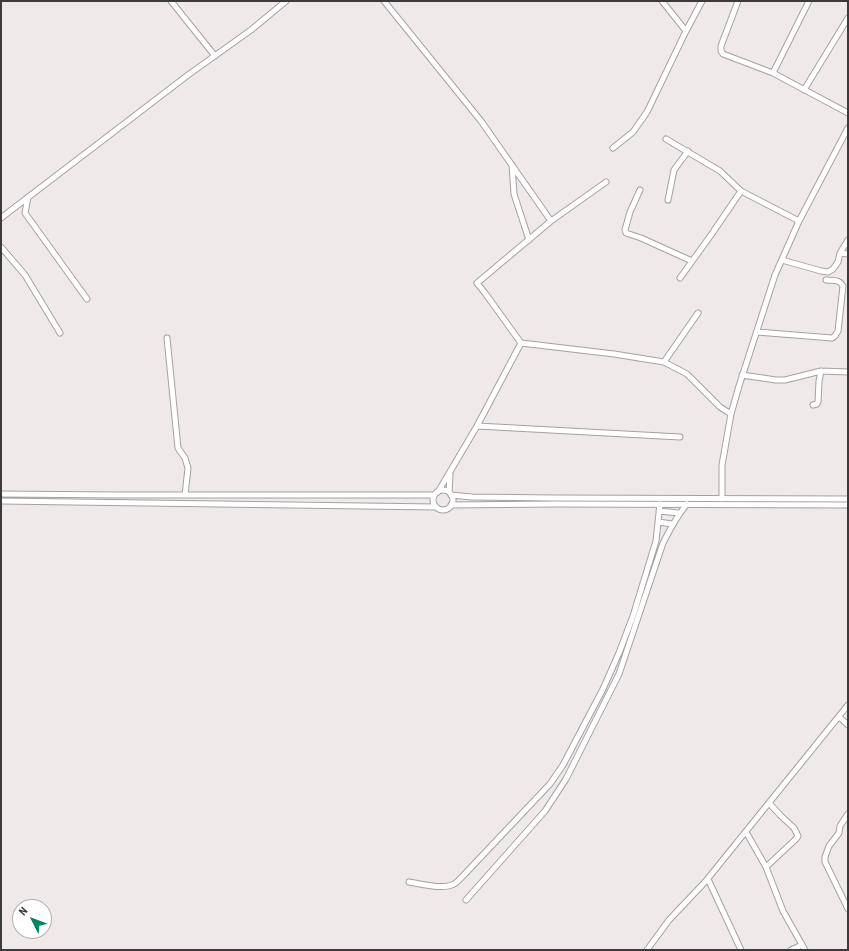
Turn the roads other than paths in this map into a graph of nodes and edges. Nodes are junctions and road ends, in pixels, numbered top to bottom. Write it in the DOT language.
graph roads {
  1 [pos="171,1"];
  2 [pos="286,1"];
  3 [pos="384,1"];
  4 [pos="662,1"];
  5 [pos="702,1"];
  6 [pos="738,1"];
  7 [pos="809,1"];
  8 [pos="848,18"];
  9 [pos="686,31"];
  10 [pos="215,56"];
  11 [pos="773,73"];
  12 [pos="804,90"];
  13 [pos="848,113"];
  14 [pos="848,128"];
  15 [pos="666,138"];
  16 [pos="613,148"];
  17 [pos="688,151"];
  18 [pos="512,164"];
  19 [pos="606,182"];
  20 [pos="640,190"];
  21 [pos="741,191"];
  22 [pos="28,198"];
  23 [pos="668,200"];
  24 [pos="1,218"];
  25 [pos="551,221"];
  26 [pos="799,221"];
  27 [pos="529,240"];
  28 [pos="848,240"];
  29 [pos="1,247"];
  30 [pos="840,253"];
  31 [pos="848,254"];
  32 [pos="782,260"];
  33 [pos="692,261"];
  34 [pos="680,278"];
  35 [pos="826,280"];
  36 [pos="87,299"];
  37 [pos="698,313"];
  38 [pos="757,332"];
  39 [pos="60,333"];
  40 [pos="167,338"];
  41 [pos="521,343"];
  42 [pos="664,362"];
  43 [pos="821,371"];
  44 [pos="848,372"];
  45 [pos="742,375"];
  46 [pos="813,405"];
  47 [pos="731,414"];
  48 [pos="477,426"];
  49 [pos="680,437"];
  50 [pos="450,473"];
  51 [pos="436,493"];
  52 [pos="1,494"];
  53 [pos="186,494"];
  54 [pos="450,494"];
  55 [pos="722,499"];
  56 [pos="848,499"];
  57 [pos="1,501"];
  58 [pos="660,504"];
  59 [pos="688,504"];
  60 [pos="451,505"];
  61 [pos="848,505"];
  62 [pos="436,507"];
  63 [pos="659,511"];
  64 [pos="679,513"];
  65 [pos="658,522"];
  66 [pos="672,524"];
  67 [pos="848,705"];
  68 [pos="839,717"];
  69 [pos="848,725"];
  70 [pos="769,803"];
  71 [pos="848,814"];
  72 [pos="746,832"];
  73 [pos="766,867"];
  74 [pos="708,879"];
  75 [pos="409,882"];
  76 [pos="466,900"];
  77 [pos="848,909"];
  78 [pos="803,947"];
  79 [pos="647,950"];
  80 [pos="741,950"];
  81 [pos="791,950"];
  1 -- 10 [label="street"];
  2 -- 10 [label="street"];
  3 -- 18 [label="street"];
  4 -- 9 [label="street"];
  5 -- 9 [label="street"];
  6 -- 11 [label="street"];
  7 -- 11 [label="street"];
  8 -- 12 [label="street"];
  9 -- 16 [label="street"];
  10 -- 22 [label="street"];
  11 -- 12 [label="street"];
  12 -- 13 [label="street"];
  14 -- 26 [label="street"];
  15 -- 17 [label="street"];
  17 -- 21 [label="street"];
  17 -- 23 [label="street"];
  18 -- 25 [label="street"];
  18 -- 27 [label="street"];
  19 -- 25 [label="street"];
  20 -- 33 [label="street"];
  21 -- 26 [label="street"];
  21 -- 33 [label="street"];
  22 -- 24 [label="street"];
  22 -- 36 [label="street"];
  25 -- 27 [label="street"];
  26 -- 32 [label="street"];
  27 -- 41 [label="street"];
  28 -- 30 [label="street"];
  29 -- 39 [label="street"];
  30 -- 31 [label="street"];
  30 -- 32 [label="street"];
  32 -- 38 [label="street"];
  33 -- 34 [label="street"];
  35 -- 38 [label="street"];
  37 -- 42 [label="street"];
  38 -- 45 [label="street"];
  40 -- 53 [label="street"];
  41 -- 42 [label="street"];
  41 -- 48 [label="street"];
  42 -- 47 [label="street"];
  43 -- 44 [label="street"];
  43 -- 45 [label="street"];
  43 -- 46 [label="street"];
  45 -- 47 [label="street"];
  47 -- 55 [label="street"];
  48 -- 49 [label="street"];
  48 -- 50 [label="street"];
  50 -- 51 [label="street"];
  50 -- 54 [label="street"];
  51 -- 53 [label="street"];
  51 -- 54 [label="street"];
  51 -- 62 [label="street"];
  52 -- 53 [label="street"];
  54 -- 55 [label="street"];
  54 -- 60 [label="street"];
  55 -- 56 [label="street"];
  57 -- 62 [label="street"];
  58 -- 59 [label="street"];
  58 -- 60 [label="street"];
  58 -- 63 [label="street"];
  59 -- 61 [label="street"];
  59 -- 64 [label="street"];
  60 -- 62 [label="street"];
  63 -- 64 [label="street"];
  63 -- 65 [label="street"];
  64 -- 66 [label="street"];
  65 -- 66 [label="street"];
  65 -- 75 [label="street"];
  66 -- 76 [label="street"];
  67 -- 68 [label="street"];
  68 -- 69 [label="street"];
  68 -- 70 [label="street"];
  70 -- 72 [label="street"];
  70 -- 73 [label="street"];
  71 -- 77 [label="street"];
  72 -- 73 [label="street"];
  72 -- 74 [label="street"];
  73 -- 78 [label="street"];
  74 -- 79 [label="street"];
  74 -- 80 [label="street"];
  78 -- 81 [label="street"];
}
